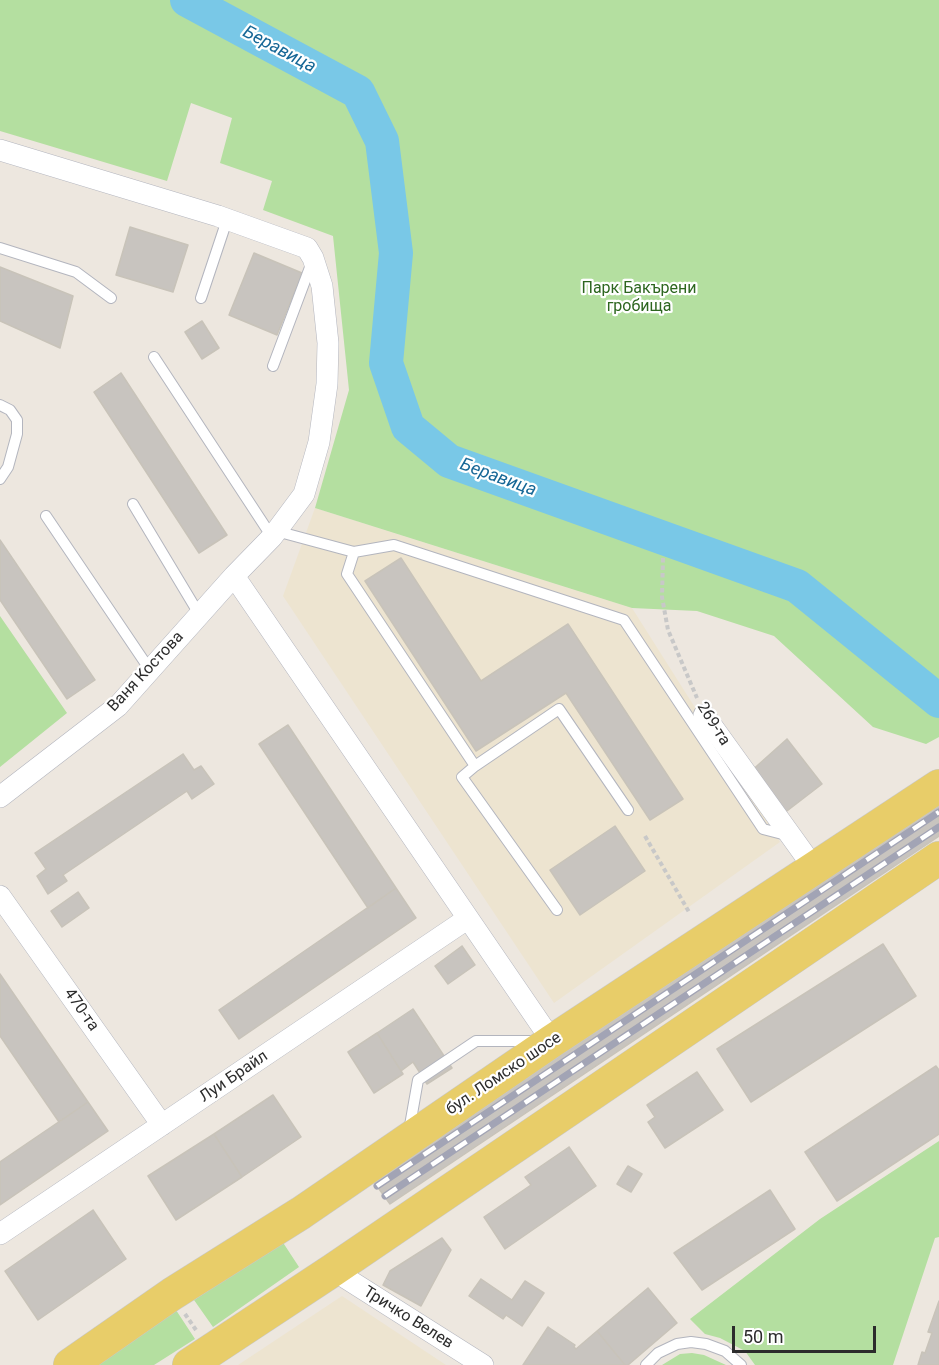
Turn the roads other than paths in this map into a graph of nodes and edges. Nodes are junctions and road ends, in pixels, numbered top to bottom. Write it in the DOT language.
graph roads {
  1 [pos="0,150"];
  2 [pos="227,220"];
  3 [pos="0,248"];
  4 [pos="313,258"];
  5 [pos="111,298"];
  6 [pos="201,298"];
  7 [pos="154,357"];
  8 [pos="273,366"];
  9 [pos="0,405"];
  10 [pos="0,480"];
  11 [pos="133,504"];
  12 [pos="46,516"];
  13 [pos="274,534"];
  14 [pos="354,552"];
  15 [pos="234,576"];
  16 [pos="199,614"];
  17 [pos="150,670"];
  18 [pos="704,715"];
  19 [pos="475,766"];
  20 [pos="939,786"];
  21 [pos="0,797"];
  22 [pos="628,810"];
  23 [pos="793,836"];
  24 [pos="939,858"];
  25 [pos="814,868"];
  26 [pos="0,896"];
  27 [pos="557,910"];
  28 [pos="468,919"];
  29 [pos="552,1041"];
  30 [pos="162,1125"];
  31 [pos="407,1140"];
  32 [pos="0,1234"];
  33 [pos="333,1270"];
  34 [pos="70,1365"];
  35 [pos="189,1365"];
  36 [pos="483,1365"];
  37 [pos="646,1365"];
  38 [pos="741,1365"];
  1 -- 2 [label="street"];
  2 -- 4 [label="street"];
  2 -- 6 [label="lane"];
  3 -- 5 [label="lane"];
  4 -- 8 [label="lane"];
  4 -- 13 [label="street, Ваня Костова"];
  7 -- 13 [label="lane"];
  9 -- 10 [label="lane"];
  11 -- 16 [label="lane"];
  12 -- 17 [label="lane"];
  13 -- 14 [label="lane"];
  13 -- 15 [label="street, Ваня Костова"];
  14 -- 19 [label="lane"];
  14 -- 23 [label="lane"];
  15 -- 16 [label="street, Ваня Костова"];
  15 -- 28 [label="street"];
  16 -- 17 [label="street, Ваня Костова"];
  17 -- 21 [label="street, Ваня Костова"];
  18 -- 23 [label="street, 269-та"];
  19 -- 22 [label="lane"];
  19 -- 27 [label="lane"];
  20 -- 25 [label="main road, бул. Ломско шосе"];
  23 -- 25 [label="street, 269-та"];
  24 -- 33 [label="main road"];
  25 -- 29 [label="main road, бул. Ломско шосе"];
  26 -- 30 [label="street, 470-та"];
  28 -- 29 [label="street"];
  28 -- 30 [label="street, Луи Брайл"];
  29 -- 31 [label="main road, бул. Ломско шосе"];
  29 -- 31 [label="lane"];
  30 -- 32 [label="street, Луи Брайл"];
  31 -- 34 [label="main road, бул. Ломско шосе"];
  33 -- 35 [label="main road"];
  33 -- 36 [label="street, Тричко Велев"];
  37 -- 38 [label="lane"];
}
